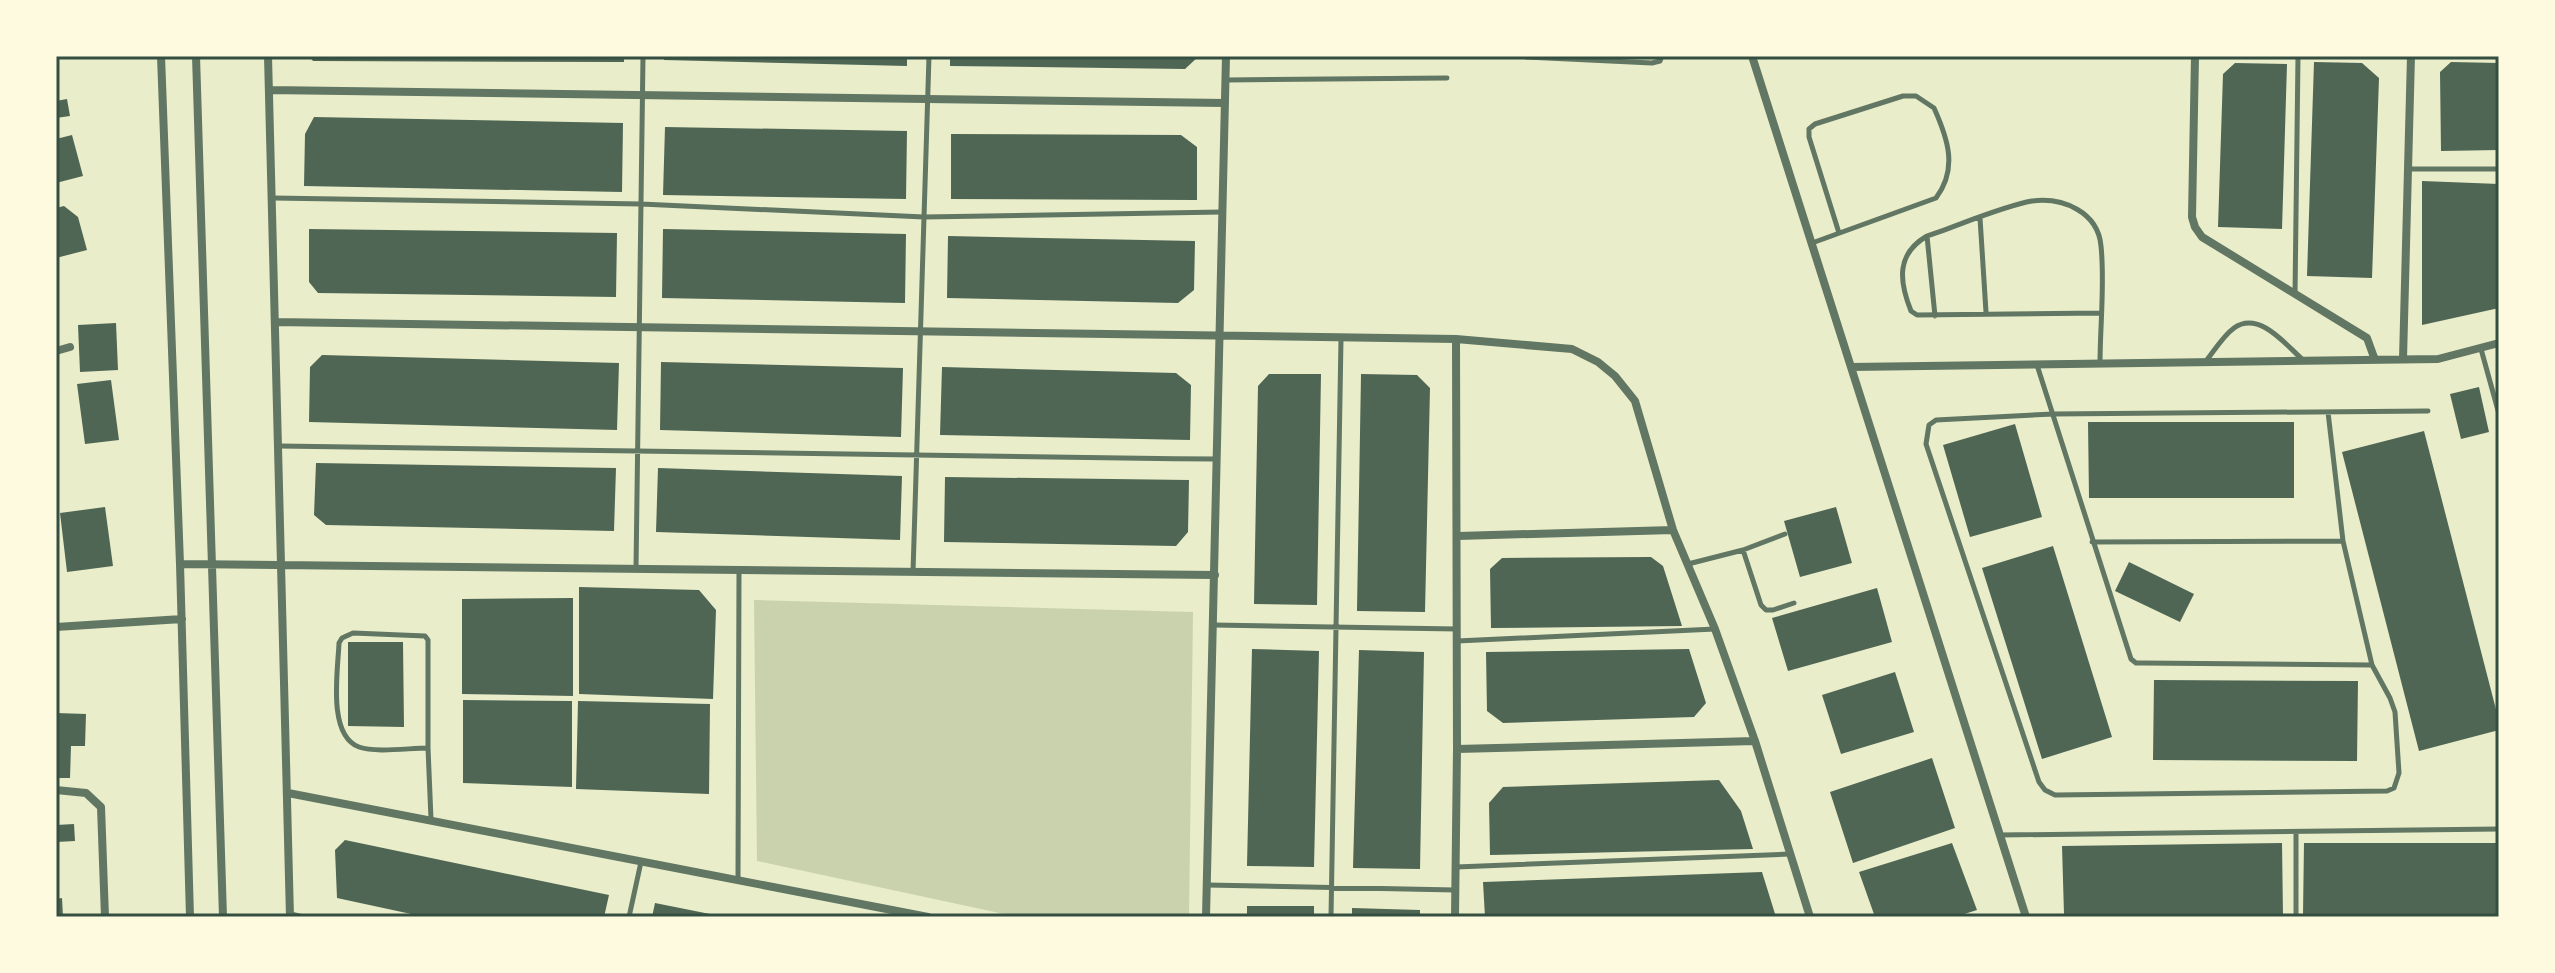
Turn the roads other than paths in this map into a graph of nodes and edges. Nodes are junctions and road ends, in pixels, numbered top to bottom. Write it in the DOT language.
graph roads {
  1 [pos="161,56"];
  2 [pos="196,56"];
  3 [pos="268,56"];
  4 [pos="643,56"];
  5 [pos="929,56"];
  6 [pos="1226,56"];
  7 [pos="1662,56"];
  8 [pos="1752,56"];
  9 [pos="2195,56"];
  10 [pos="2298,56"];
  11 [pos="2411,56"];
  12 [pos="1526,57"];
  13 [pos="1447,78"];
  14 [pos="1225,80"];
  15 [pos="269,90"];
  16 [pos="643,95"];
  17 [pos="927,99"];
  18 [pos="1225,103"];
  19 [pos="2408,169"];
  20 [pos="2499,169"];
  21 [pos="272,198"];
  22 [pos="641,204"];
  23 [pos="1223,212"];
  24 [pos="924,217"];
  25 [pos="1980,218"];
  26 [pos="1839,233"];
  27 [pos="1927,236"];
  28 [pos="1812,243"];
  29 [pos="2295,295"];
  30 [pos="1986,312"];
  31 [pos="2100,313"];
  32 [pos="1935,316"];
  33 [pos="275,322"];
  34 [pos="640,326"];
  35 [pos="921,333"];
  36 [pos="1221,338"];
  37 [pos="1341,339"];
  38 [pos="1456,339"];
  39 [pos="2499,343"];
  40 [pos="70,347"];
  41 [pos="2480,348"];
  42 [pos="56,351"];
  43 [pos="2403,359"];
  44 [pos="2375,360"];
  45 [pos="2303,361"];
  46 [pos="2205,362"];
  47 [pos="2036,364"];
  48 [pos="2100,364"];
  49 [pos="1851,367"];
  50 [pos="2428,411"];
  51 [pos="2328,412"];
  52 [pos="2053,414"];
  53 [pos="2499,414"];
  54 [pos="278,446"];
  55 [pos="638,450"];
  56 [pos="917,457"];
  57 [pos="1218,459"];
  58 [pos="1673,530"];
  59 [pos="1785,534"];
  60 [pos="1458,536"];
  61 [pos="2343,541"];
  62 [pos="2092,542"];
  63 [pos="1743,550"];
  64 [pos="180,564"];
  65 [pos="1688,564"];
  66 [pos="212,565"];
  67 [pos="280,565"];
  68 [pos="636,569"];
  69 [pos="739,570"];
  70 [pos="913,572"];
  71 [pos="1215,575"];
  72 [pos="1794,603"];
  73 [pos="182,619"];
  74 [pos="1214,625"];
  75 [pos="1336,626"];
  76 [pos="56,627"];
  77 [pos="1457,629"];
  78 [pos="1715,629"];
  79 [pos="1457,641"];
  80 [pos="2372,665"];
  81 [pos="1755,741"];
  82 [pos="428,748"];
  83 [pos="1457,749"];
  84 [pos="60,790"];
  85 [pos="288,793"];
  86 [pos="431,819"];
  87 [pos="2499,829"];
  88 [pos="2296,832"];
  89 [pos="2000,835"];
  90 [pos="1790,854"];
  91 [pos="641,862"];
  92 [pos="1455,867"];
  93 [pos="738,880"];
  94 [pos="1207,885"];
  95 [pos="1332,886"];
  96 [pos="1455,890"];
  97 [pos="290,916"];
  98 [pos="105,917"];
  99 [pos="190,917"];
  100 [pos="223,917"];
  101 [pos="303,917"];
  102 [pos="629,917"];
  103 [pos="928,917"];
  104 [pos="1206,917"];
  105 [pos="1331,917"];
  106 [pos="1455,917"];
  107 [pos="1810,917"];
  108 [pos="2026,917"];
  109 [pos="2296,917"];
  1 -- 64 [label="street"];
  2 -- 66 [label="street"];
  3 -- 15 [label="street"];
  4 -- 16 [label="lane"];
  5 -- 17 [label="lane"];
  6 -- 14 [label="street"];
  7 -- 12 [label="lane"];
  8 -- 28 [label="street"];
  9 -- 29 [label="street"];
  10 -- 29 [label="lane"];
  11 -- 19 [label="street"];
  13 -- 14 [label="lane"];
  14 -- 18 [label="street"];
  15 -- 16 [label="street"];
  15 -- 21 [label="street"];
  16 -- 17 [label="street"];
  16 -- 22 [label="lane"];
  17 -- 18 [label="street"];
  17 -- 24 [label="lane"];
  18 -- 23 [label="street"];
  19 -- 20 [label="lane"];
  19 -- 43 [label="street"];
  21 -- 22 [label="lane"];
  21 -- 33 [label="street"];
  22 -- 24 [label="lane"];
  22 -- 34 [label="lane"];
  23 -- 24 [label="lane"];
  23 -- 36 [label="street"];
  24 -- 35 [label="lane"];
  25 -- 27 [label="lane"];
  25 -- 30 [label="lane"];
  25 -- 31 [label="lane"];
  26 -- 26 [label="lane"];
  26 -- 28 [label="lane"];
  27 -- 32 [label="lane"];
  27 -- 32 [label="lane"];
  28 -- 49 [label="street"];
  29 -- 44 [label="street"];
  30 -- 31 [label="lane"];
  30 -- 32 [label="lane"];
  31 -- 48 [label="lane"];
  33 -- 34 [label="street"];
  33 -- 54 [label="street"];
  34 -- 35 [label="street"];
  34 -- 55 [label="lane"];
  35 -- 36 [label="street"];
  35 -- 56 [label="lane"];
  36 -- 37 [label="street"];
  36 -- 57 [label="street"];
  37 -- 38 [label="street"];
  37 -- 75 [label="lane"];
  38 -- 58 [label="street"];
  38 -- 60 [label="street"];
  39 -- 41 [label="street"];
  40 -- 42 [label="street"];
  41 -- 43 [label="street"];
  41 -- 53 [label="lane"];
  43 -- 44 [label="street"];
  44 -- 45 [label="street"];
  45 -- 46 [label="street"];
  45 -- 46 [label="lane"];
  46 -- 48 [label="street"];
  47 -- 48 [label="street"];
  47 -- 49 [label="street"];
  47 -- 52 [label="lane"];
  49 -- 89 [label="street"];
  50 -- 51 [label="lane"];
  51 -- 52 [label="lane"];
  51 -- 61 [label="lane"];
  52 -- 62 [label="lane"];
  52 -- 80 [label="lane"];
  54 -- 55 [label="lane"];
  54 -- 67 [label="street"];
  55 -- 56 [label="lane"];
  55 -- 68 [label="lane"];
  56 -- 57 [label="lane"];
  56 -- 70 [label="lane"];
  57 -- 71 [label="street"];
  58 -- 60 [label="street"];
  58 -- 65 [label="street"];
  59 -- 63 [label="lane"];
  60 -- 77 [label="street"];
  61 -- 62 [label="lane"];
  61 -- 80 [label="lane"];
  62 -- 80 [label="lane"];
  63 -- 65 [label="lane"];
  63 -- 72 [label="lane"];
  64 -- 66 [label="street"];
  64 -- 73 [label="street"];
  65 -- 78 [label="street"];
  66 -- 67 [label="street"];
  66 -- 100 [label="street"];
  67 -- 68 [label="street"];
  67 -- 85 [label="street"];
  68 -- 69 [label="street"];
  69 -- 70 [label="street"];
  69 -- 93 [label="lane"];
  70 -- 71 [label="street"];
  71 -- 74 [label="street"];
  73 -- 76 [label="street"];
  73 -- 99 [label="street"];
  74 -- 75 [label="lane"];
  74 -- 94 [label="street"];
  75 -- 77 [label="lane"];
  75 -- 95 [label="lane"];
  77 -- 79 [label="street"];
  78 -- 79 [label="lane"];
  78 -- 81 [label="street"];
  79 -- 83 [label="street"];
  81 -- 83 [label="street"];
  81 -- 90 [label="street"];
  82 -- 82 [label="lane"];
  82 -- 86 [label="lane"];
  83 -- 92 [label="street"];
  84 -- 98 [label="street"];
  85 -- 86 [label="street"];
  85 -- 97 [label="street"];
  86 -- 91 [label="street"];
  87 -- 88 [label="lane"];
  88 -- 89 [label="lane"];
  88 -- 109 [label="lane"];
  89 -- 108 [label="street"];
  90 -- 92 [label="lane"];
  90 -- 107 [label="street"];
  91 -- 93 [label="street"];
  91 -- 102 [label="lane"];
  92 -- 96 [label="street"];
  93 -- 103 [label="street"];
  94 -- 95 [label="lane"];
  94 -- 104 [label="street"];
  95 -- 96 [label="lane"];
  95 -- 105 [label="lane"];
  96 -- 106 [label="street"];
  97 -- 101 [label="lane"];
}
